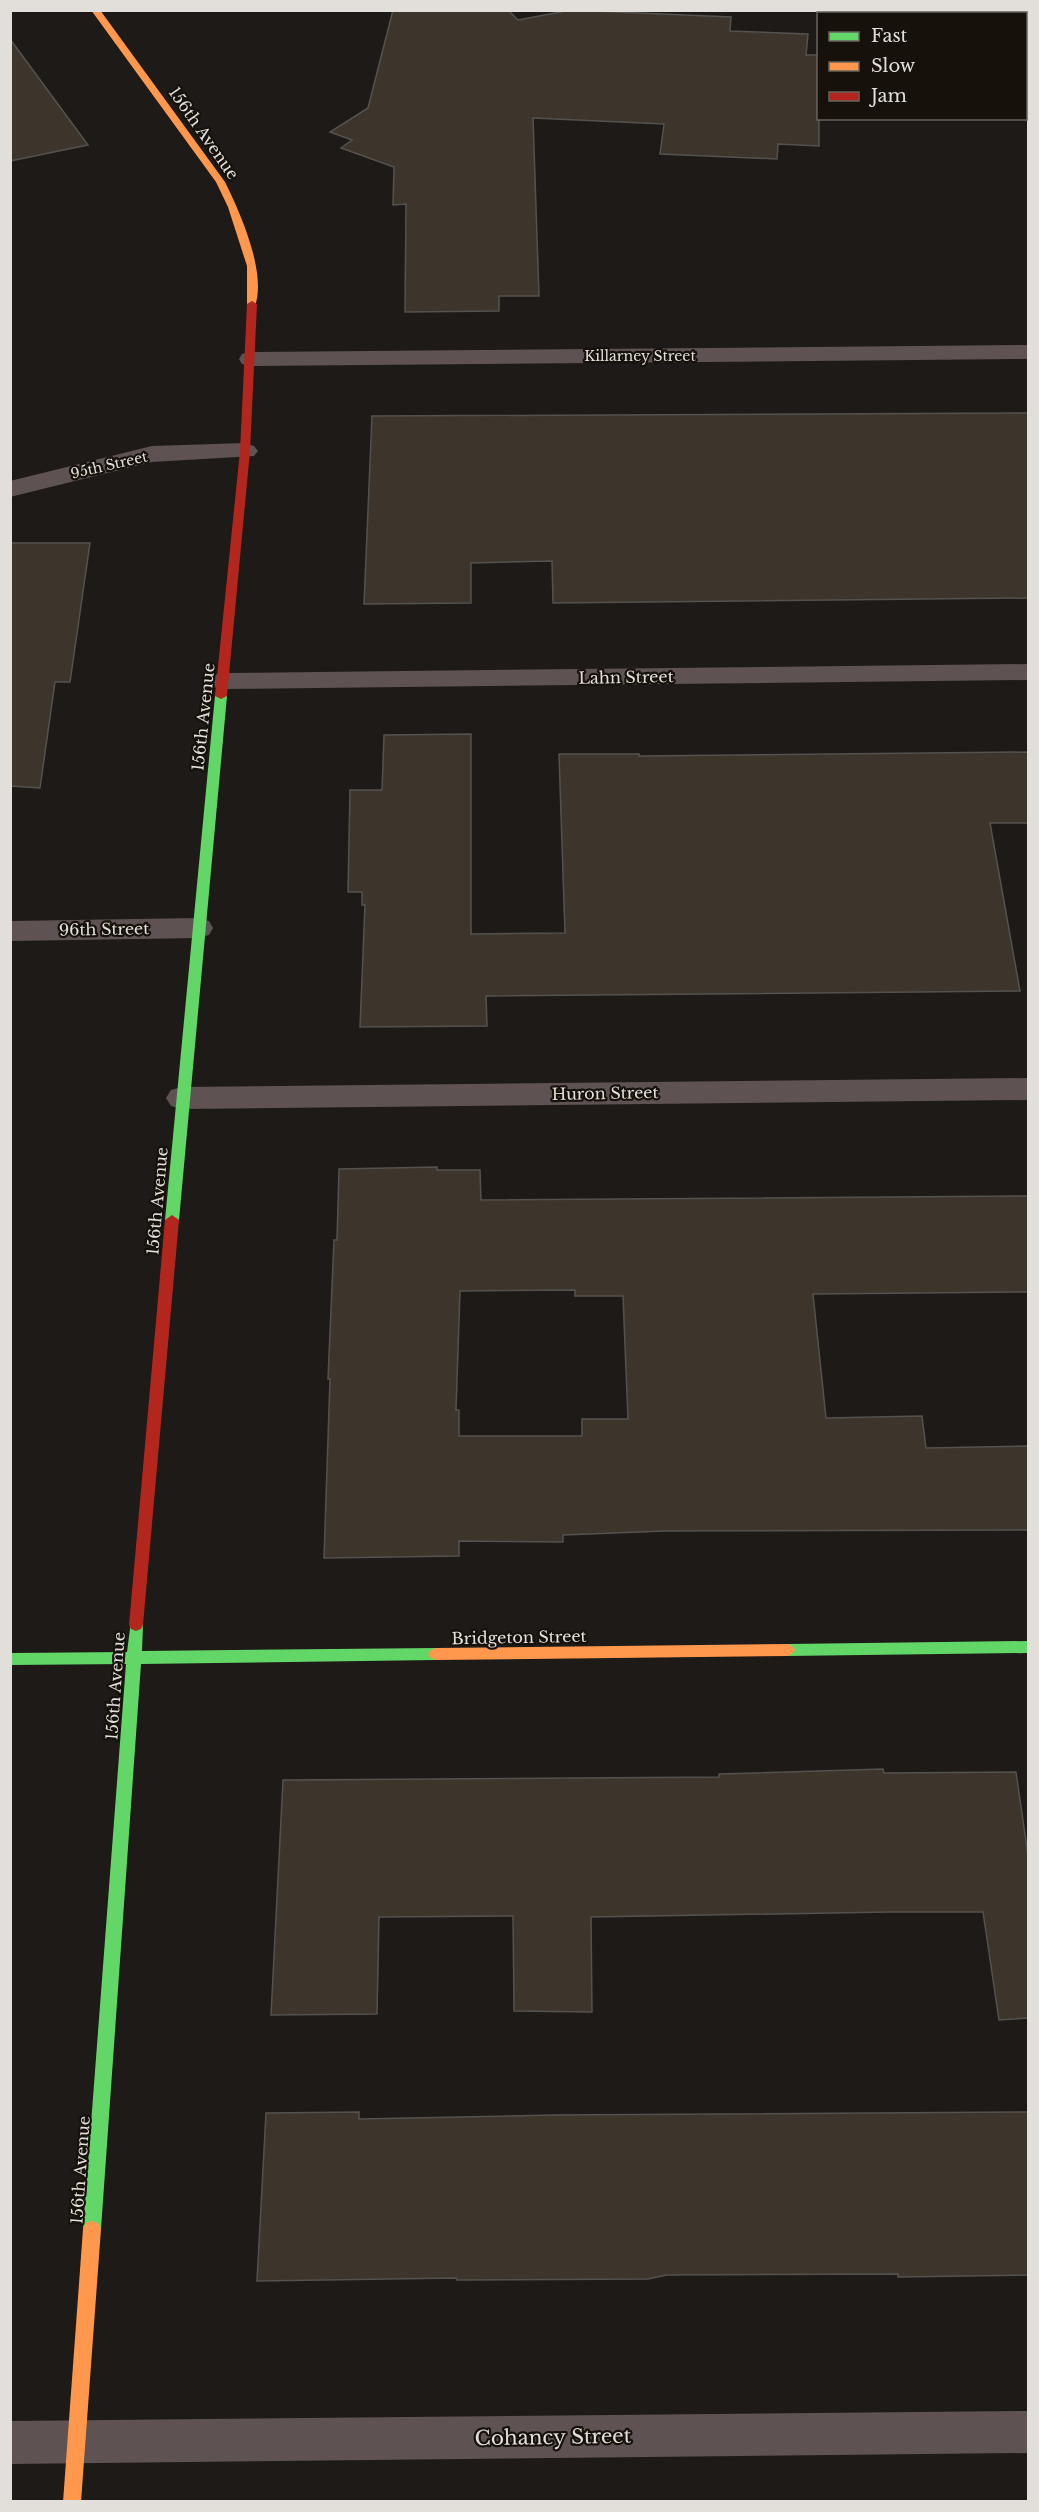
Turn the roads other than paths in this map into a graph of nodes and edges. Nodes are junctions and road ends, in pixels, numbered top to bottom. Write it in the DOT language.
graph roads {
  1 [pos="95,10"];
  2 [pos="1029,352"];
  3 [pos="251,359"];
  4 [pos="245,451"];
  5 [pos="10,489"];
  6 [pos="1029,672"];
  7 [pos="224,681"];
  8 [pos="198,928"];
  9 [pos="10,931"];
  10 [pos="1029,1089"];
  11 [pos="182,1098"];
  12 [pos="1029,1647"];
  13 [pos="133,1658"];
  14 [pos="10,1659"];
  15 [pos="1029,2432"];
  16 [pos="77,2442"];
  17 [pos="10,2443"];
  18 [pos="72,2502"];
  1 -- 3 [label="main road, 156th Avenue"];
  2 -- 3 [label="street, Killarney Street"];
  3 -- 4 [label="main road, 156th Avenue"];
  4 -- 5 [label="street, 95th Street"];
  4 -- 7 [label="main road, 156th Avenue"];
  6 -- 7 [label="street, Lahn Street"];
  7 -- 8 [label="main road, 156th Avenue"];
  8 -- 9 [label="street, 96th Street"];
  8 -- 11 [label="main road, 156th Avenue"];
  10 -- 11 [label="street, Huron Street"];
  11 -- 13 [label="main road, 156th Avenue"];
  12 -- 13 [label="main road, Bridgeton Street"];
  13 -- 14 [label="main road, Bridgeton Street"];
  13 -- 16 [label="main road, 156th Avenue"];
  15 -- 16 [label="street, Cohancy Street"];
  16 -- 17 [label="street, Cohancy Street"];
  16 -- 18 [label="main road"];
}
